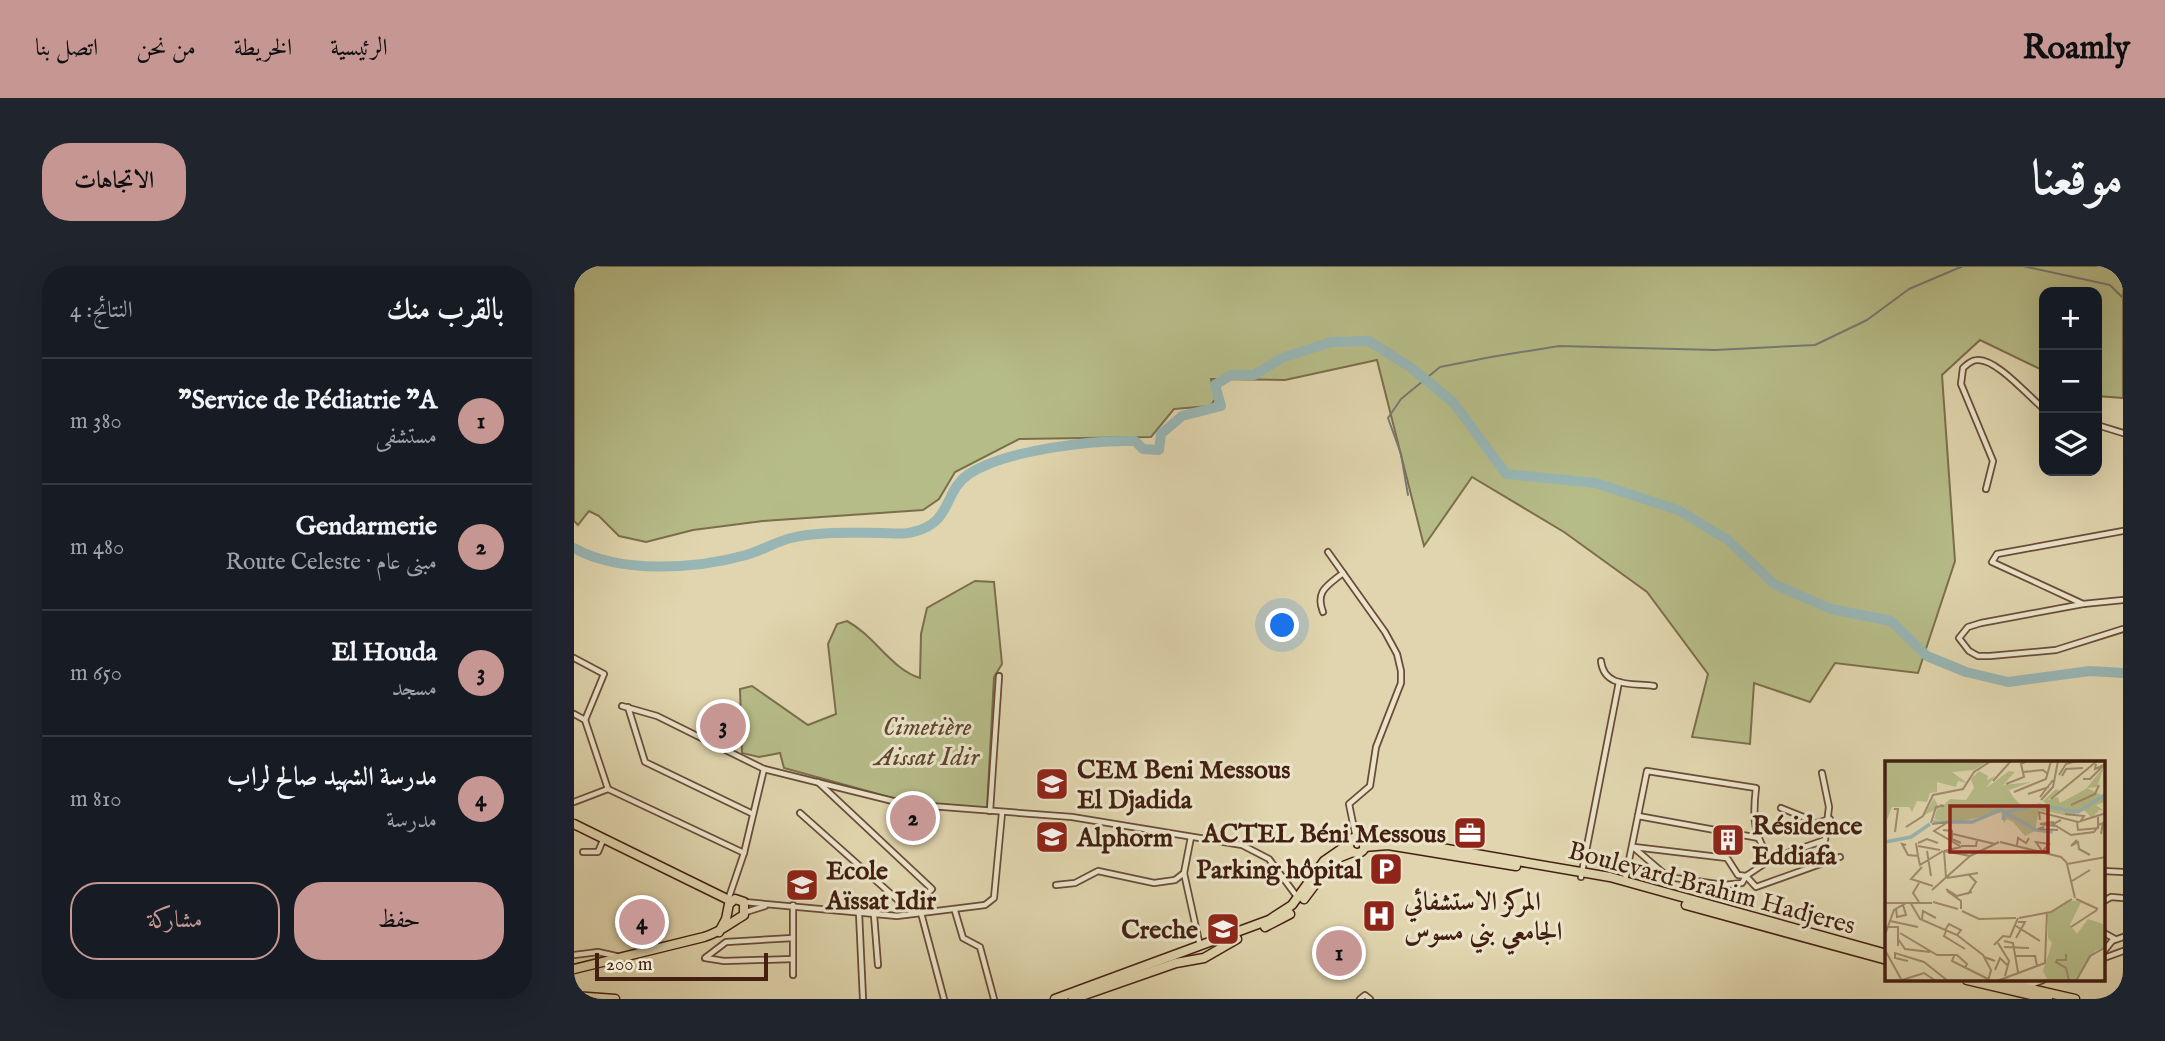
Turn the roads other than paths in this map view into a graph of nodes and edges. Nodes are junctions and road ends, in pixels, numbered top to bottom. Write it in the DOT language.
graph roads {
  1 [pos="2039,404"];
  2 [pos="2102,427"];
  3 [pos="2123,433"];
  4 [pos="1986,489"];
  5 [pos="2123,531"];
  6 [pos="1328,552"];
  7 [pos="1343,573"];
  8 [pos="2123,600"];
  9 [pos="2083,604"];
  10 [pos="1323,612"];
  11 [pos="2123,629"];
  12 [pos="574,658"];
  13 [pos="1601,661"];
  14 [pos="999,676"];
  15 [pos="1619,682"];
  16 [pos="1654,686"];
  17 [pos="574,714"];
  18 [pos="585,720"];
  19 [pos="764,769"];
  20 [pos="1822,773"];
  21 [pos="816,780"];
  22 [pos="608,789"];
  23 [pos="574,802"];
  24 [pos="1781,808"];
  25 [pos="990,811"];
  26 [pos="800,813"];
  27 [pos="1002,813"];
  28 [pos="754,814"];
  29 [pos="1638,817"];
  30 [pos="1830,819"];
  31 [pos="574,824"];
  32 [pos="1191,837"];
  33 [pos="1759,838"];
  34 [pos="603,839"];
  35 [pos="1357,844"];
  36 [pos="1633,847"];
  37 [pos="583,852"];
  38 [pos="744,853"];
  39 [pos="1840,857"];
  40 [pos="1773,858"];
  41 [pos="1184,873"];
  42 [pos="1582,874"];
  43 [pos="1746,876"];
  44 [pos="1625,881"];
  45 [pos="1056,885"];
  46 [pos="2123,898"];
  47 [pos="1298,899"];
  48 [pos="2106,900"];
  49 [pos="729,901"];
  50 [pos="744,902"];
  51 [pos="769,905"];
  52 [pos="793,905"];
  53 [pos="955,911"];
  54 [pos="728,912"];
  55 [pos="746,912"];
  56 [pos="910,912"];
  57 [pos="859,913"];
  58 [pos="921,914"];
  59 [pos="874,915"];
  60 [pos="738,918"];
  61 [pos="719,932"];
  62 [pos="2106,934"];
  63 [pos="2123,937"];
  64 [pos="793,938"];
  65 [pos="2115,939"];
  66 [pos="1206,949"];
  67 [pos="2106,949"];
  68 [pos="1189,951"];
  69 [pos="2123,951"];
  70 [pos="1885,953"];
  71 [pos="574,955"];
  72 [pos="616,956"];
  73 [pos="2106,957"];
  74 [pos="793,959"];
  75 [pos="1885,959"];
  76 [pos="1194,960"];
  77 [pos="878,965"];
  78 [pos="574,969"];
  79 [pos="793,975"];
  80 [pos="1988,982"];
  81 [pos="2020,985"];
  82 [pos="574,996"];
  83 [pos="595,998"];
  84 [pos="615,999"];
  85 [pos="863,999"];
  86 [pos="944,999"];
  87 [pos="994,999"];
  88 [pos="1055,999"];
  89 [pos="1073,999"];
  90 [pos="1360,999"];
  91 [pos="1370,999"];
  92 [pos="2048,999"];
  93 [pos="2075,999"];
  1 -- 4 [label="street"];
  2 -- 3 [label="street"];
  5 -- 9 [label="street"];
  6 -- 7 [label="street"];
  7 -- 10 [label="street"];
  7 -- 35 [label="street"];
  8 -- 9 [label="street"];
  9 -- 11 [label="street"];
  12 -- 18 [label="street"];
  13 -- 15 [label="street"];
  14 -- 25 [label="street"];
  15 -- 16 [label="street"];
  15 -- 42 [label="street"];
  17 -- 18 [label="street"];
  18 -- 22 [label="street"];
  19 -- 21 [label="street"];
  19 -- 28 [label="street"];
  19 -- 28 [label="street"];
  20 -- 30 [label="street"];
  21 -- 25 [label="street"];
  21 -- 56 [label="street"];
  22 -- 23 [label="street"];
  22 -- 38 [label="street"];
  24 -- 30 [label="street"];
  25 -- 27 [label="street"];
  26 -- 56 [label="street"];
  27 -- 32 [label="street"];
  27 -- 53 [label="street"];
  28 -- 38 [label="street"];
  29 -- 33 [label="street"];
  29 -- 33 [label="street"];
  29 -- 36 [label="street"];
  30 -- 40 [label="street"];
  31 -- 34 [label="main road"];
  32 -- 41 [label="street"];
  32 -- 47 [label="street"];
  33 -- 40 [label="street"];
  34 -- 37 [label="street"];
  34 -- 49 [label="main road"];
  35 -- 42 [label="main road, Boulevard Brahim Hadjeres"];
  35 -- 47 [label="main road"];
  35 -- 66 [label="main road"];
  36 -- 43 [label="street"];
  36 -- 43 [label="street"];
  36 -- 44 [label="street"];
  38 -- 49 [label="street"];
  39 -- 43 [label="street"];
  40 -- 43 [label="street"];
  41 -- 45 [label="street"];
  41 -- 66 [label="street"];
  42 -- 44 [label="main road, Boulevard Brahim Hadjeres"];
  42 -- 75 [label="main road"];
  44 -- 70 [label="main road, Boulevard Brahim Hadjeres"];
  46 -- 48 [label="street"];
  47 -- 66 [label="main road"];
  49 -- 50 [label="main road"];
  49 -- 54 [label="main road"];
  50 -- 51 [label="street"];
  50 -- 55 [label="main road"];
  51 -- 52 [label="street"];
  51 -- 55 [label="street"];
  52 -- 57 [label="street"];
  52 -- 64 [label="street"];
  53 -- 58 [label="street"];
  53 -- 87 [label="street"];
  54 -- 60 [label="main road"];
  54 -- 61 [label="main road"];
  55 -- 60 [label="main road"];
  56 -- 58 [label="street"];
  56 -- 59 [label="street"];
  57 -- 59 [label="street"];
  57 -- 85 [label="street"];
  58 -- 86 [label="street"];
  59 -- 77 [label="street"];
  60 -- 61 [label="main road"];
  61 -- 72 [label="main road"];
  62 -- 65 [label="street"];
  63 -- 65 [label="street"];
  64 -- 74 [label="street"];
  64 -- 74 [label="street"];
  65 -- 67 [label="street"];
  66 -- 68 [label="main road"];
  66 -- 76 [label="main road"];
  68 -- 76 [label="main road"];
  68 -- 88 [label="main road"];
  69 -- 73 [label="street"];
  71 -- 72 [label="street"];
  72 -- 78 [label="main road"];
  74 -- 79 [label="street"];
  76 -- 89 [label="main road"];
  80 -- 81 [label="main road"];
  81 -- 92 [label="main road"];
  81 -- 93 [label="main road"];
  82 -- 83 [label="main road"];
  83 -- 84 [label="main road"];
  90 -- 91 [label="street"];
}
